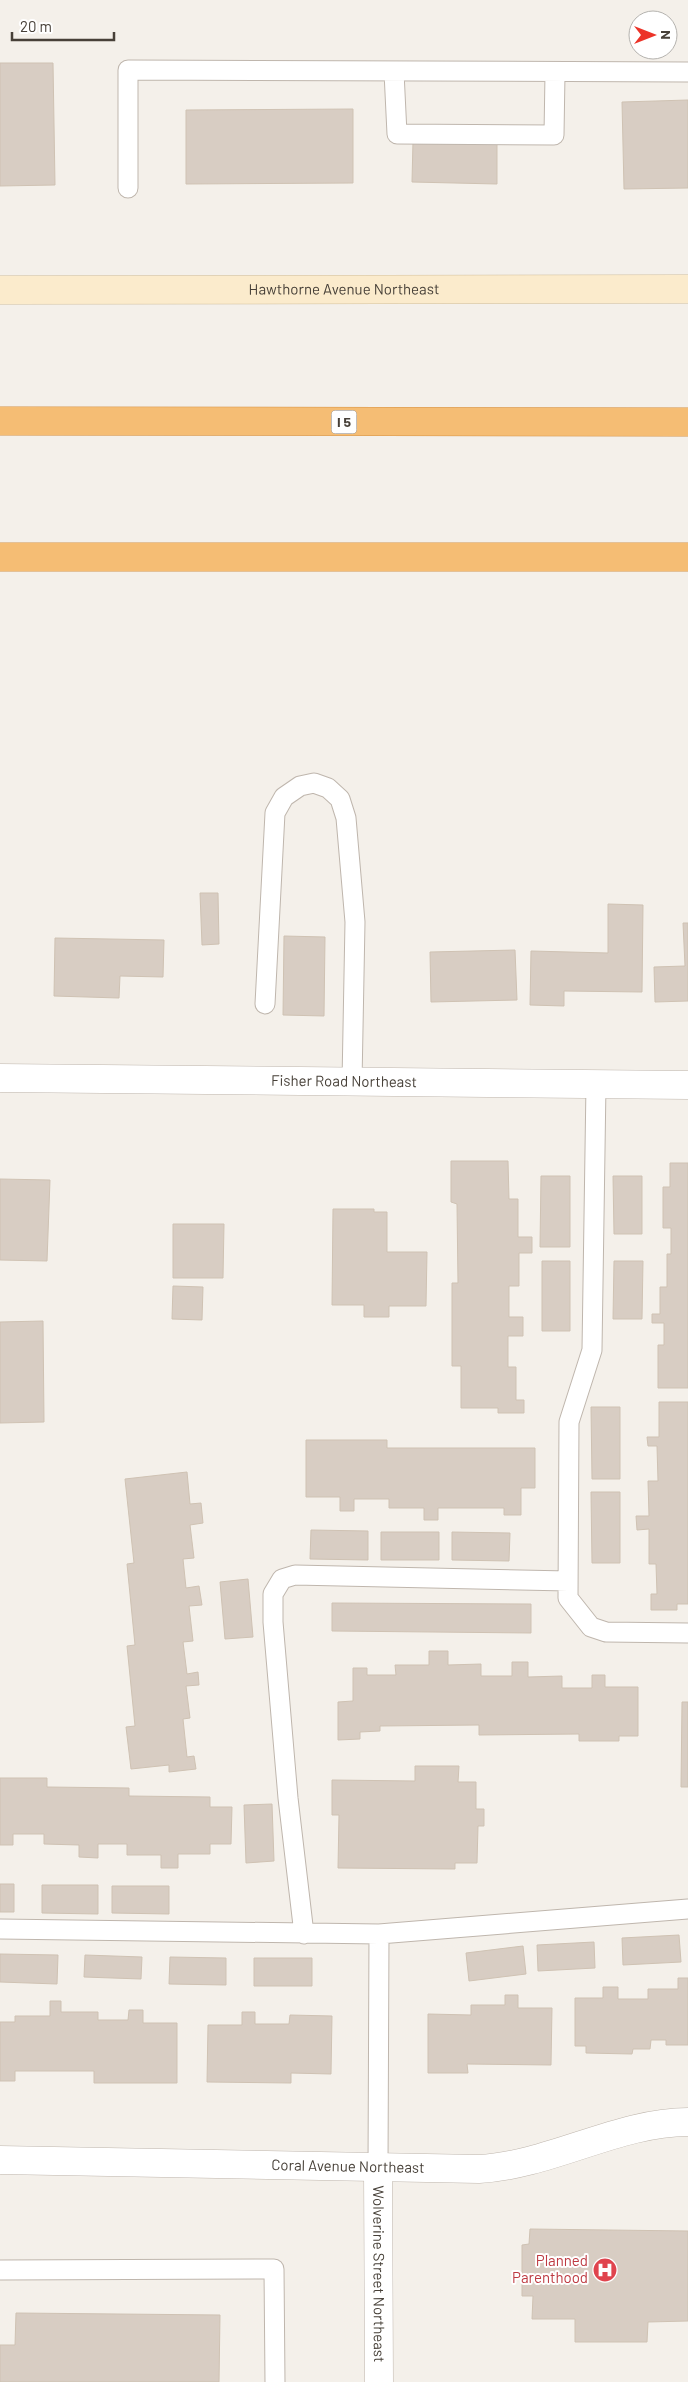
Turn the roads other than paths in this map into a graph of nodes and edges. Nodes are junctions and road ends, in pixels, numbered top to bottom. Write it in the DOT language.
graph roads {
  1 [pos="394,72"];
  2 [pos="688,72"];
  3 [pos="555,74"];
  4 [pos="128,188"];
  5 [pos="688,289"];
  6 [pos="0,290"];
  7 [pos="0,421"];
  8 [pos="688,422"];
  9 [pos="0,557"];
  10 [pos="688,557"];
  11 [pos="265,1004"];
  12 [pos="0,1078"];
  13 [pos="352,1082"];
  14 [pos="596,1084"];
  15 [pos="688,1085"];
  16 [pos="568,1581"];
  17 [pos="688,1633"];
  18 [pos="688,1909"];
  19 [pos="0,1929"];
  20 [pos="304,1934"];
  21 [pos="379,1934"];
  22 [pos="688,2122"];
  23 [pos="0,2160"];
  24 [pos="378,2168"];
  25 [pos="0,2270"];
  26 [pos="275,2382"];
  27 [pos="379,2382"];
  1 -- 3 [label="lane"];
  1 -- 3 [label="lane"];
  1 -- 4 [label="lane"];
  2 -- 3 [label="lane"];
  5 -- 6 [label="main road, Hawthorne Avenue Northeast"];
  7 -- 8 [label="highway, I 5"];
  9 -- 10 [label="highway"];
  11 -- 13 [label="lane"];
  12 -- 13 [label="street, Fisher Road Northeast"];
  13 -- 14 [label="street, Fisher Road Northeast"];
  14 -- 15 [label="street, Fisher Road Northeast"];
  14 -- 16 [label="lane"];
  16 -- 17 [label="lane"];
  16 -- 20 [label="lane"];
  18 -- 21 [label="lane"];
  19 -- 20 [label="lane"];
  20 -- 21 [label="lane"];
  21 -- 24 [label="lane"];
  22 -- 24 [label="street, Coral Avenue Northeast"];
  23 -- 24 [label="street, Coral Avenue Northeast"];
  24 -- 27 [label="street, Wolverine Street Northeast"];
  25 -- 26 [label="lane"];
}
